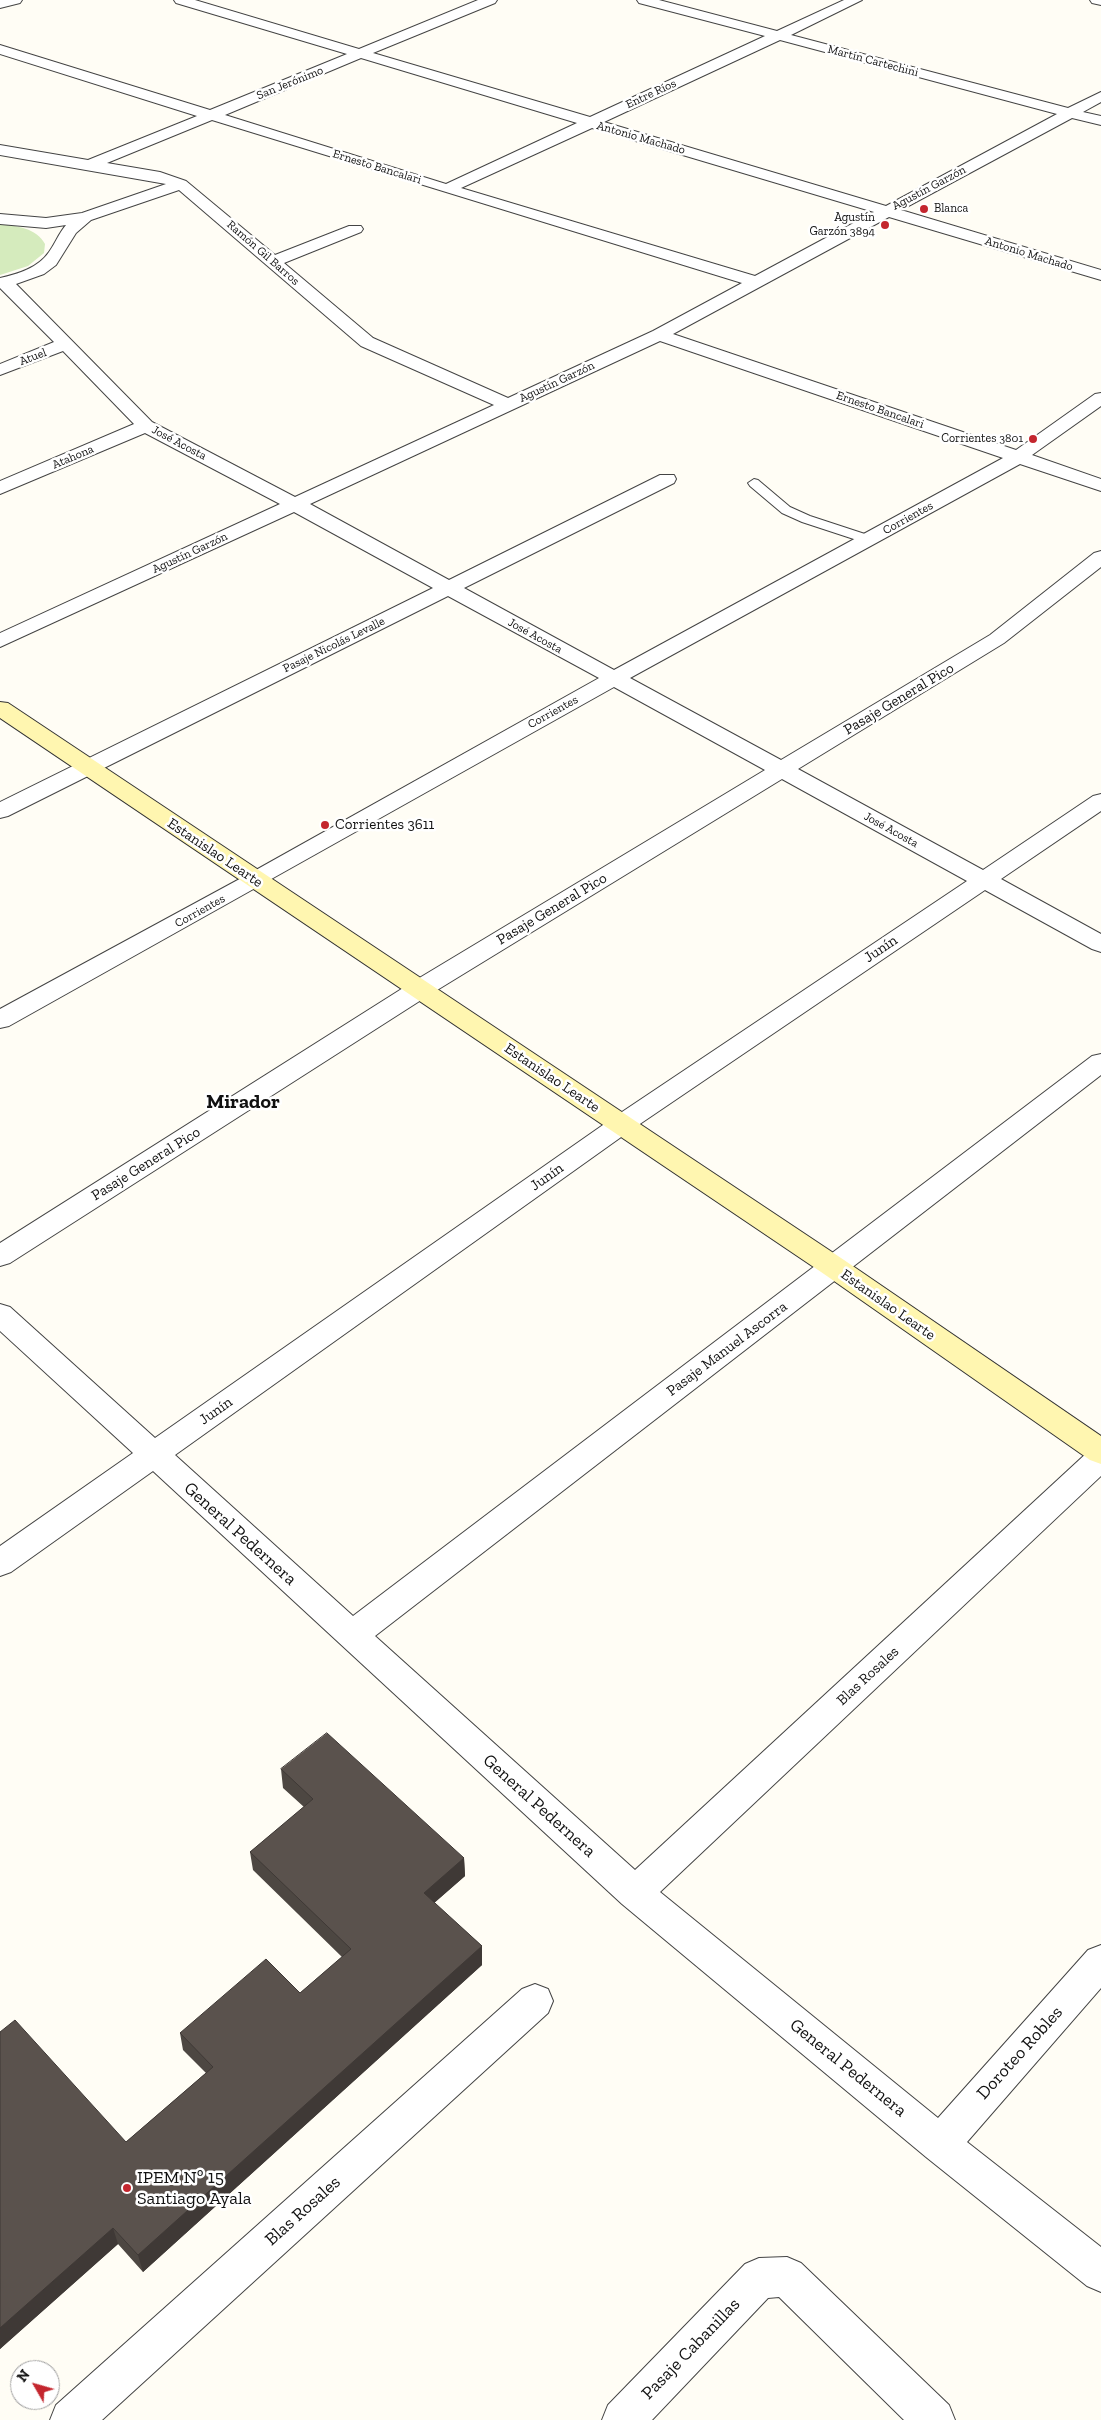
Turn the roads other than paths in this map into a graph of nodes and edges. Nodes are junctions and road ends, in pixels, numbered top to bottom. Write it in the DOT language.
graph roads {
  1 [pos="15,0"];
  2 [pos="181,0"];
  3 [pos="490,0"];
  4 [pos="644,0"];
  5 [pos="855,0"];
  6 [pos="1097,0"];
  7 [pos="1101,1"];
  8 [pos="0,4"];
  9 [pos="778,36"];
  10 [pos="0,49"];
  11 [pos="360,54"];
  12 [pos="1101,96"];
  13 [pos="1069,113"];
  14 [pos="210,115"];
  15 [pos="1101,121"];
  16 [pos="589,123"];
  17 [pos="0,150"];
  18 [pos="90,165"];
  19 [pos="181,184"];
  20 [pos="447,189"];
  21 [pos="886,211"];
  22 [pos="85,216"];
  23 [pos="0,219"];
  24 [pos="31,222"];
  25 [pos="355,229"];
  26 [pos="62,242"];
  27 [pos="273,262"];
  28 [pos="1101,275"];
  29 [pos="2,282"];
  30 [pos="756,282"];
  31 [pos="659,335"];
  32 [pos="66,344"];
  33 [pos="0,370"];
  34 [pos="1101,398"];
  35 [pos="509,405"];
  36 [pos="146,426"];
  37 [pos="1018,457"];
  38 [pos="667,479"];
  39 [pos="754,483"];
  40 [pos="1101,485"];
  41 [pos="0,488"];
  42 [pos="295,504"];
  43 [pos="870,540"];
  44 [pos="1101,557"];
  45 [pos="448,589"];
  46 [pos="0,641"];
  47 [pos="613,679"];
  48 [pos="0,708"];
  49 [pos="87,766"];
  50 [pos="782,770"];
  51 [pos="1101,801"];
  52 [pos="0,811"];
  53 [pos="255,880"];
  54 [pos="982,880"];
  55 [pos="1101,944"];
  56 [pos="420,989"];
  57 [pos="0,1020"];
  58 [pos="1101,1062"];
  59 [pos="622,1124"];
  60 [pos="0,1256"];
  61 [pos="834,1267"];
  62 [pos="0,1314"];
  63 [pos="1101,1452"];
  64 [pos="153,1455"];
  65 [pos="1101,1458"];
  66 [pos="0,1563"];
  67 [pos="352,1635"];
  68 [pos="635,1893"];
  69 [pos="1101,1962"];
  70 [pos="535,2001"];
  71 [pos="940,2144"];
  72 [pos="1101,2272"];
  73 [pos="71,2420"];
  74 [pos="623,2420"];
  75 [pos="934,2420"];
  1 -- 8 [label="street"];
  2 -- 11 [label="street, Antonio Machado"];
  3 -- 11 [label="street, San Jerónimo"];
  4 -- 9 [label="street, Martín Cartechini"];
  5 -- 9 [label="street, Entre Ríos"];
  6 -- 7 [label="street"];
  9 -- 13 [label="street, Martín Cartechini"];
  9 -- 16 [label="street, Entre Ríos"];
  10 -- 14 [label="street, Ernesto Bancalari"];
  11 -- 14 [label="street, San Jerónimo"];
  11 -- 16 [label="street, Antonio Machado"];
  12 -- 13 [label="street, Agustín Garzón"];
  13 -- 15 [label="street, Martín Cartechini"];
  13 -- 21 [label="street, Agustín Garzón"];
  14 -- 18 [label="street, San Jerónimo"];
  14 -- 20 [label="street, Ernesto Bancalari"];
  16 -- 20 [label="street, Entre Ríos"];
  16 -- 21 [label="street, Antonio Machado"];
  17 -- 18 [label="street, Ramón Gil Barros"];
  18 -- 19 [label="street, Ramón Gil Barros"];
  19 -- 22 [label="street"];
  19 -- 27 [label="street, Ramón Gil Barros"];
  20 -- 30 [label="street, Ernesto Bancalari"];
  21 -- 28 [label="street, Antonio Machado"];
  21 -- 30 [label="street, Agustín Garzón"];
  22 -- 24 [label="street"];
  22 -- 26 [label="street"];
  23 -- 24 [label="street"];
  24 -- 26 [label="street"];
  25 -- 27 [label="street"];
  26 -- 29 [label="street"];
  27 -- 35 [label="street, Ramón Gil Barros"];
  29 -- 32 [label="street, José Acosta"];
  30 -- 31 [label="street, Agustín Garzón"];
  31 -- 35 [label="street, Agustín Garzón"];
  31 -- 37 [label="street, Ernesto Bancalari"];
  32 -- 33 [label="street, Atuel"];
  32 -- 36 [label="street, José Acosta"];
  34 -- 37 [label="street, Corrientes"];
  35 -- 42 [label="street, Agustín Garzón"];
  36 -- 41 [label="street, Atahona"];
  36 -- 42 [label="street, José Acosta"];
  37 -- 40 [label="street, Ernesto Bancalari"];
  37 -- 43 [label="street, Corrientes"];
  38 -- 45 [label="street, Pasaje Nicolás Levalle"];
  39 -- 43 [label="lane"];
  42 -- 45 [label="street, José Acosta"];
  42 -- 46 [label="street, Agustín Garzón"];
  43 -- 47 [label="street, Corrientes"];
  44 -- 50 [label="street, Pasaje General Pico"];
  45 -- 47 [label="street, José Acosta"];
  45 -- 49 [label="street, Pasaje Nicolás Levalle"];
  47 -- 50 [label="street, José Acosta"];
  47 -- 53 [label="street, Corrientes"];
  48 -- 49 [label="main road, Estanislao Learte"];
  49 -- 52 [label="street, Pasaje Nicolás Levalle"];
  49 -- 53 [label="main road, Estanislao Learte"];
  50 -- 54 [label="street, José Acosta"];
  50 -- 56 [label="street, Pasaje General Pico"];
  51 -- 54 [label="street, Junín"];
  53 -- 56 [label="main road, Estanislao Learte"];
  53 -- 57 [label="street, Corrientes"];
  54 -- 55 [label="street, José Acosta"];
  54 -- 59 [label="street, Junín"];
  56 -- 59 [label="main road, Estanislao Learte"];
  56 -- 60 [label="street, Pasaje General Pico"];
  58 -- 61 [label="street, Pasaje Manuel Ascorra"];
  59 -- 61 [label="main road, Estanislao Learte"];
  59 -- 64 [label="street, Junín"];
  61 -- 63 [label="main road, Estanislao Learte"];
  61 -- 67 [label="street, Pasaje Manuel Ascorra"];
  62 -- 64 [label="street, General Pedernera"];
  64 -- 66 [label="street, Junín"];
  64 -- 67 [label="street, General Pedernera"];
  65 -- 68 [label="street, Blas Rosales"];
  67 -- 68 [label="street, General Pedernera"];
  68 -- 71 [label="street, General Pedernera"];
  69 -- 71 [label="street, Doroteo Robles"];
  70 -- 73 [label="street, Blas Rosales"];
  71 -- 72 [label="street, General Pedernera"];
  74 -- 75 [label="street, Pasaje Cabanillas"];
}
